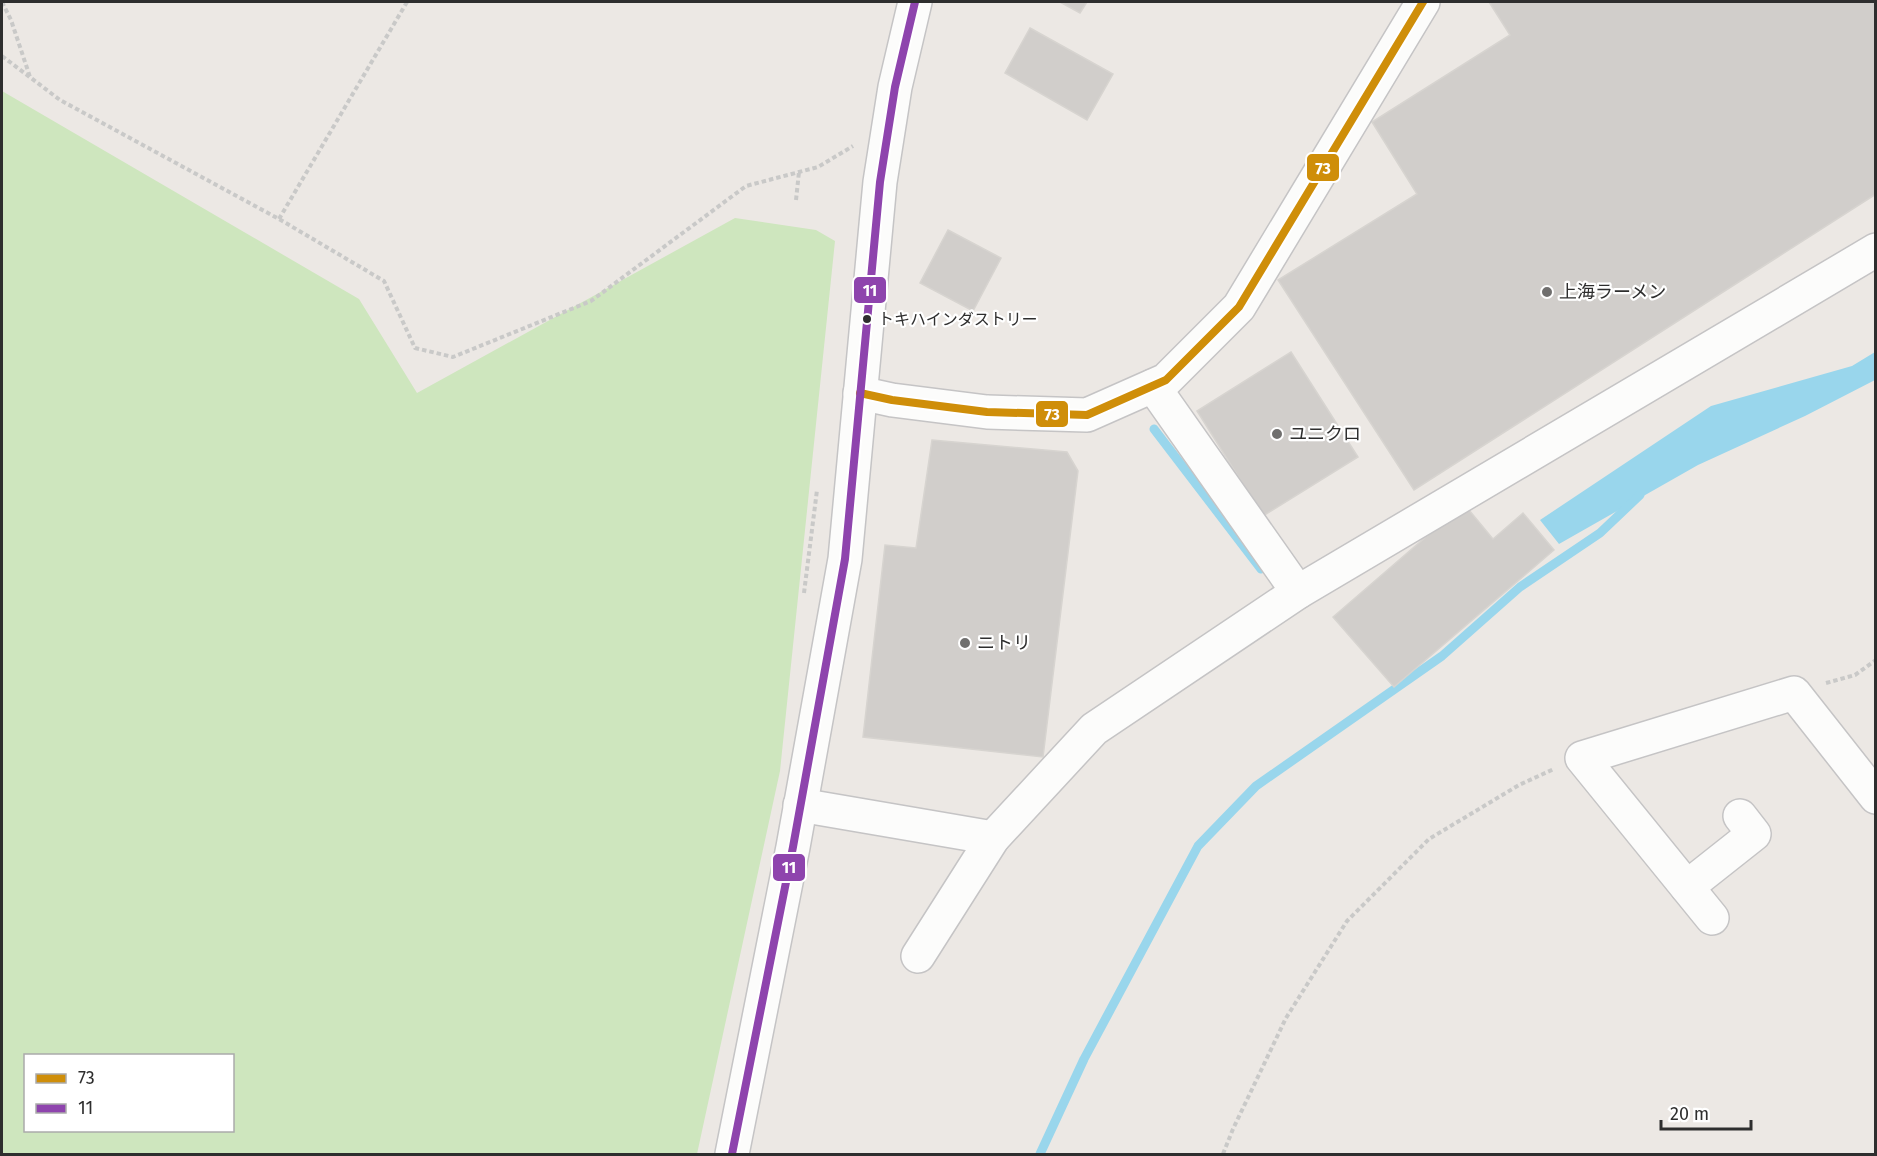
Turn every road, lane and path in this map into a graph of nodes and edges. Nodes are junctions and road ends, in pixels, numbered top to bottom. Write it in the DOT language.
graph roads {
  1 [pos="2,2"];
  2 [pos="407,2"];
  3 [pos="915,2"];
  4 [pos="1423,2"];
  5 [pos="2,56"];
  6 [pos="31,78"];
  7 [pos="888,127"];
  8 [pos="799,172"];
  9 [pos="796,200"];
  10 [pos="279,219"];
  11 [pos="1875,250"];
  12 [pos="1153,386"];
  13 [pos="860,393"];
  14 [pos="1298,592"];
  15 [pos="1875,660"];
  16 [pos="1794,693"];
  17 [pos="1582,758"];
  18 [pos="1875,797"];
  19 [pos="800,805"];
  20 [pos="1740,816"];
  21 [pos="993,838"];
  22 [pos="1687,887"];
  23 [pos="1712,918"];
  24 [pos="918,956"];
  25 [pos="732,1155"];
  26 [pos="1223,1155"];
  1 -- 6 [label="path"];
  2 -- 10 [label="path"];
  3 -- 7 [label="street"];
  4 -- 12 [label="street"];
  5 -- 6 [label="path"];
  6 -- 10 [label="path"];
  7 -- 8 [label="path"];
  7 -- 13 [label="street"];
  8 -- 9 [label="path"];
  8 -- 10 [label="path"];
  11 -- 14 [label="street"];
  12 -- 13 [label="street"];
  12 -- 14 [label="street"];
  13 -- 19 [label="street"];
  14 -- 21 [label="street"];
  15 -- 16 [label="path"];
  16 -- 17 [label="street"];
  16 -- 18 [label="street"];
  17 -- 22 [label="street"];
  17 -- 26 [label="path"];
  19 -- 21 [label="street"];
  19 -- 25 [label="street"];
  20 -- 22 [label="street"];
  21 -- 24 [label="street"];
  22 -- 23 [label="street"];
}
